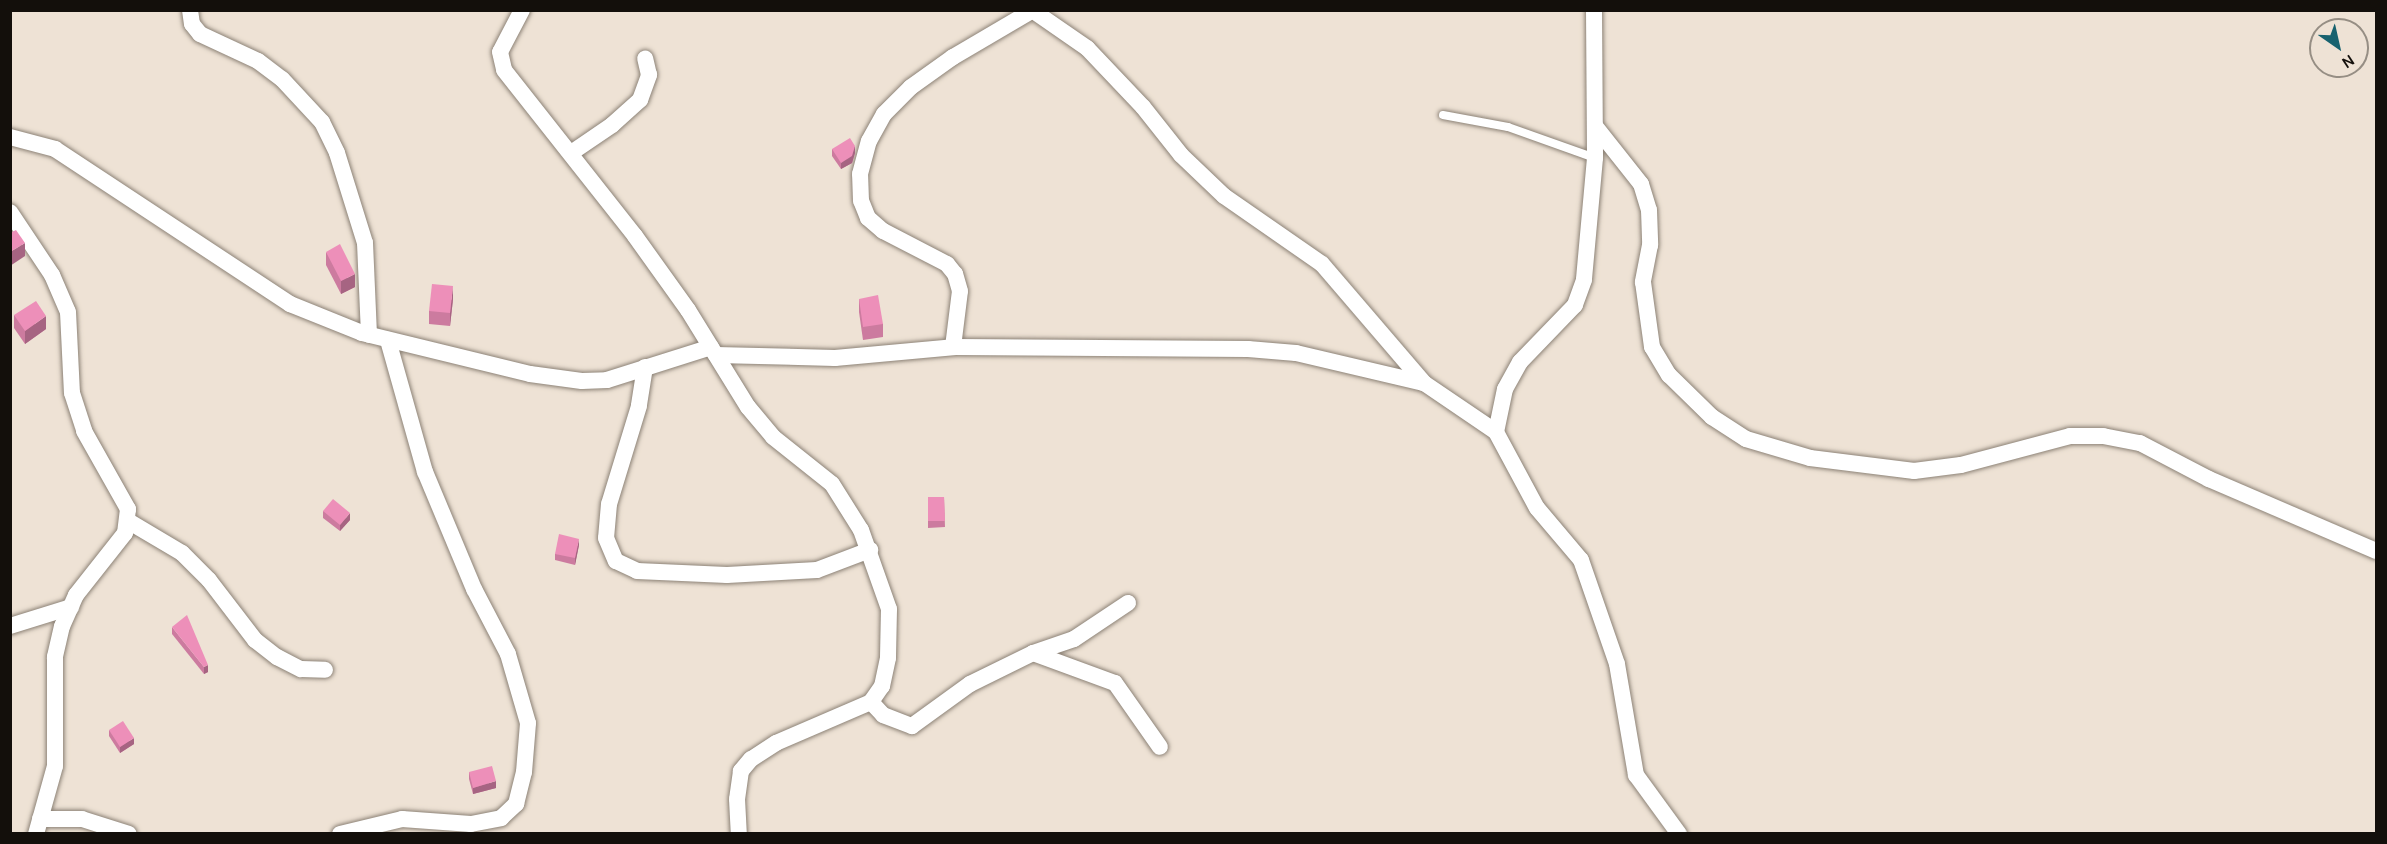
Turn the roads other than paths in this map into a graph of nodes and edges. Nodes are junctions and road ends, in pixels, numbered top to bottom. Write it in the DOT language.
graph roads {
  1 [pos="190,10"];
  2 [pos="522,10"];
  3 [pos="1594,10"];
  4 [pos="1032,11"];
  5 [pos="645,58"];
  6 [pos="1443,115"];
  7 [pos="1594,126"];
  8 [pos="10,137"];
  9 [pos="571,153"];
  10 [pos="1595,158"];
  11 [pos="10,212"];
  12 [pos="369,335"];
  13 [pos="388,340"];
  14 [pos="952,347"];
  15 [pos="713,351"];
  16 [pos="645,367"];
  17 [pos="1424,383"];
  18 [pos="1496,432"];
  19 [pos="128,521"];
  20 [pos="870,550"];
  21 [pos="2376,551"];
  22 [pos="1128,603"];
  23 [pos="71,607"];
  24 [pos="10,626"];
  25 [pos="1033,653"];
  26 [pos="325,670"];
  27 [pos="871,702"];
  28 [pos="1160,747"];
  29 [pos="38,826"];
  30 [pos="129,834"];
  31 [pos="340,834"];
  32 [pos="739,834"];
  33 [pos="1679,834"];
  1 -- 12 [label="street"];
  2 -- 9 [label="street"];
  3 -- 7 [label="street"];
  4 -- 14 [label="street"];
  4 -- 17 [label="street"];
  5 -- 9 [label="street"];
  6 -- 10 [label="lane"];
  7 -- 10 [label="street"];
  7 -- 21 [label="street"];
  8 -- 12 [label="street"];
  9 -- 15 [label="street"];
  10 -- 18 [label="street"];
  11 -- 19 [label="street"];
  12 -- 13 [label="street"];
  13 -- 16 [label="street"];
  13 -- 31 [label="street"];
  14 -- 15 [label="street"];
  14 -- 17 [label="street"];
  15 -- 16 [label="street"];
  15 -- 20 [label="street"];
  16 -- 20 [label="street"];
  17 -- 18 [label="street"];
  18 -- 33 [label="street"];
  19 -- 23 [label="street"];
  19 -- 26 [label="street"];
  20 -- 27 [label="street"];
  22 -- 25 [label="street"];
  23 -- 24 [label="street"];
  23 -- 29 [label="street"];
  25 -- 27 [label="street"];
  25 -- 28 [label="street"];
  27 -- 32 [label="street"];
  29 -- 30 [label="street"];
}
